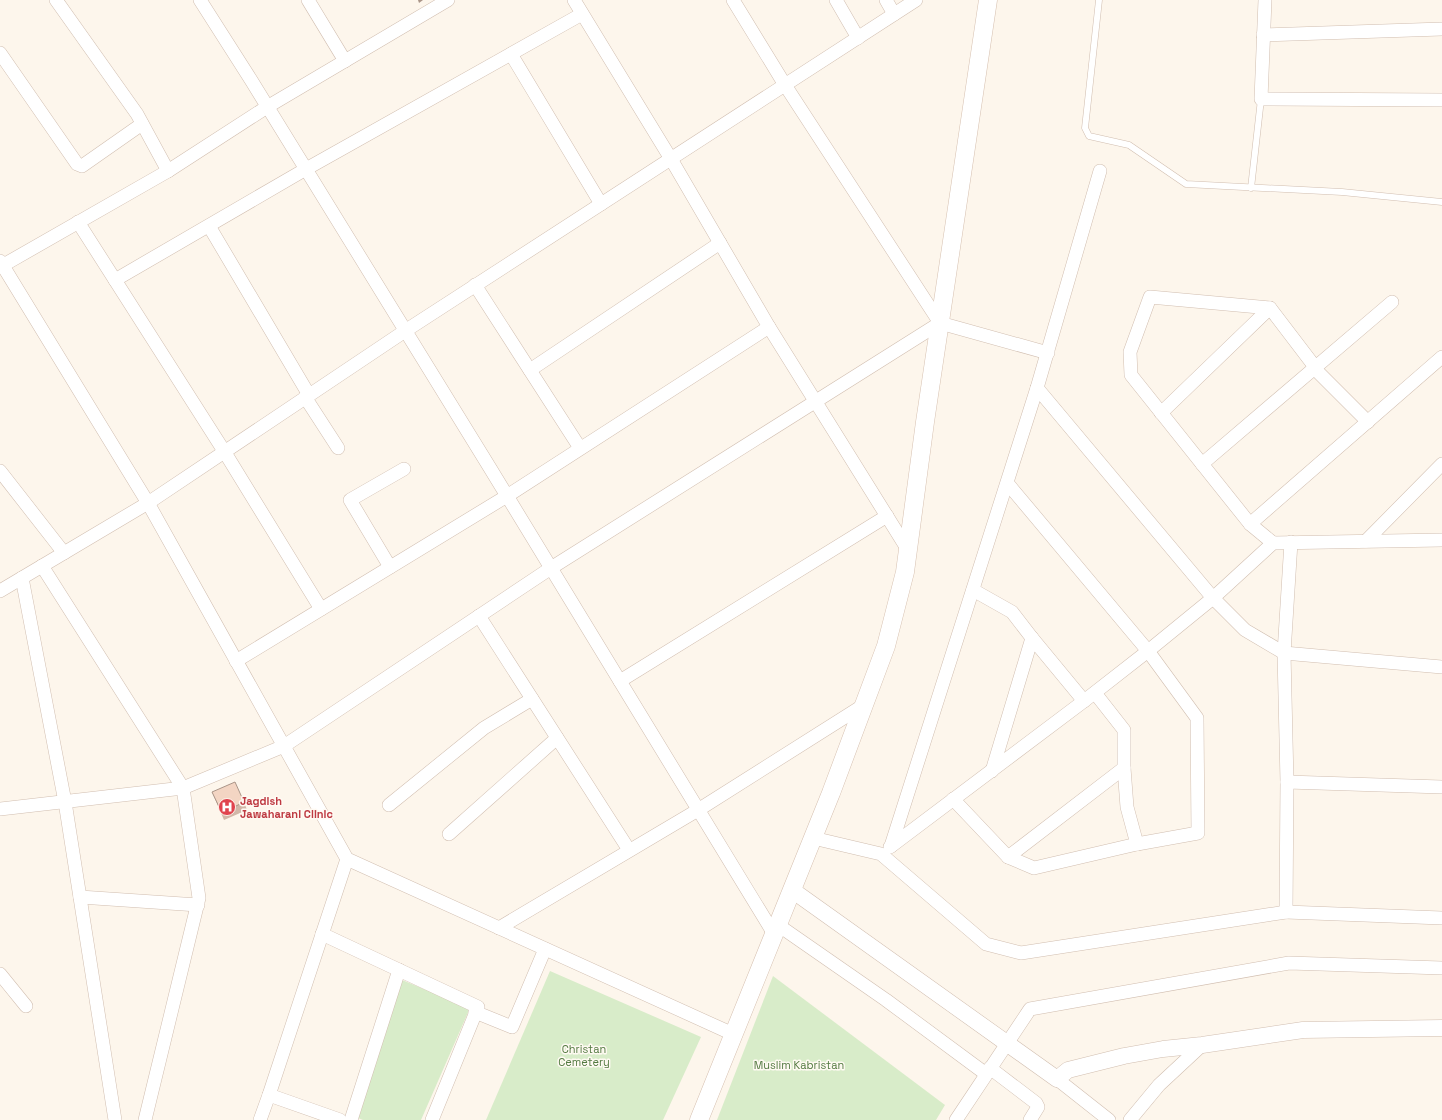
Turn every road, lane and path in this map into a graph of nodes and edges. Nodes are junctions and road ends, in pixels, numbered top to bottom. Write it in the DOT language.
graph roads {
  1 [pos="56,0"];
  2 [pos="200,0"];
  3 [pos="308,0"];
  4 [pos="448,0"];
  5 [pos="574,0"];
  6 [pos="733,0"];
  7 [pos="836,0"];
  8 [pos="886,0"];
  9 [pos="916,0"];
  10 [pos="988,0"];
  11 [pos="1099,0"];
  12 [pos="1264,0"];
  13 [pos="582,14"];
  14 [pos="894,14"];
  15 [pos="1442,28"];
  16 [pos="1263,35"];
  17 [pos="858,38"];
  18 [pos="0,53"];
  19 [pos="511,54"];
  20 [pos="345,61"];
  21 [pos="785,85"];
  22 [pos="1260,99"];
  23 [pos="1442,100"];
  24 [pos="267,107"];
  25 [pos="142,124"];
  26 [pos="671,159"];
  27 [pos="306,169"];
  28 [pos="168,171"];
  29 [pos="1100,172"];
  30 [pos="1251,188"];
  31 [pos="1442,202"];
  32 [pos="601,204"];
  33 [pos="78,222"];
  34 [pos="209,226"];
  35 [pos="720,243"];
  36 [pos="1,264"];
  37 [pos="115,280"];
  38 [pos="475,285"];
  39 [pos="1392,302"];
  40 [pos="1270,308"];
  41 [pos="940,323"];
  42 [pos="769,327"];
  43 [pos="405,331"];
  44 [pos="1048,353"];
  45 [pos="1442,357"];
  46 [pos="1314,368"];
  47 [pos="530,370"];
  48 [pos="1038,388"];
  49 [pos="307,396"];
  50 [pos="815,402"];
  51 [pos="1161,413"];
  52 [pos="1368,422"];
  53 [pos="338,448"];
  54 [pos="580,448"];
  55 [pos="224,452"];
  56 [pos="1202,464"];
  57 [pos="1442,464"];
  58 [pos="404,469"];
  59 [pos="0,471"];
  60 [pos="1008,484"];
  61 [pos="507,496"];
  62 [pos="148,502"];
  63 [pos="887,516"];
  64 [pos="1250,524"];
  65 [pos="1442,540"];
  66 [pos="1366,541"];
  67 [pos="1291,542"];
  68 [pos="1273,543"];
  69 [pos="908,550"];
  70 [pos="64,553"];
  71 [pos="42,566"];
  72 [pos="390,567"];
  73 [pos="551,568"];
  74 [pos="22,578"];
  75 [pos="973,590"];
  76 [pos="0,591"];
  77 [pos="1213,598"];
  78 [pos="321,609"];
  79 [pos="479,616"];
  80 [pos="1032,638"];
  81 [pos="1148,650"];
  82 [pos="1284,653"];
  83 [pos="236,661"];
  84 [pos="1442,667"];
  85 [pos="620,681"];
  86 [pos="1094,693"];
  87 [pos="532,699"];
  88 [pos="1084,701"];
  89 [pos="864,705"];
  90 [pos="557,738"];
  91 [pos="284,746"];
  92 [pos="1124,768"];
  93 [pos="992,770"];
  94 [pos="1287,782"];
  95 [pos="1442,787"];
  96 [pos="182,788"];
  97 [pos="953,799"];
  98 [pos="65,802"];
  99 [pos="389,805"];
  100 [pos="0,809"];
  101 [pos="698,810"];
  102 [pos="449,834"];
  103 [pos="813,838"];
  104 [pos="1137,844"];
  105 [pos="629,850"];
  106 [pos="886,850"];
  107 [pos="1008,857"];
  108 [pos="347,859"];
  109 [pos="792,890"];
  110 [pos="80,896"];
  111 [pos="198,905"];
  112 [pos="1286,912"];
  113 [pos="1442,918"];
  114 [pos="499,928"];
  115 [pos="776,930"];
  116 [pos="322,934"];
  117 [pos="545,949"];
  118 [pos="1442,968"];
  119 [pos="399,970"];
  120 [pos="0,974"];
  121 [pos="26,1006"];
  122 [pos="475,1012"];
  123 [pos="1442,1028"];
  124 [pos="733,1034"];
  125 [pos="1007,1043"];
  126 [pos="1202,1045"];
  127 [pos="988,1071"];
  128 [pos="1057,1079"];
  129 [pos="269,1095"];
  130 [pos="115,1120"];
  131 [pos="145,1120"];
  132 [pos="260,1120"];
  133 [pos="340,1120"];
  134 [pos="351,1120"];
  135 [pos="432,1120"];
  136 [pos="699,1120"];
  137 [pos="956,1120"];
  138 [pos="1030,1120"];
  139 [pos="1109,1120"];
  140 [pos="1130,1120"];
  1 -- 25 [label="street"];
  2 -- 24 [label="street"];
  3 -- 20 [label="street"];
  4 -- 20 [label="street"];
  5 -- 13 [label="street"];
  6 -- 21 [label="street"];
  7 -- 17 [label="street"];
  8 -- 14 [label="street"];
  9 -- 14 [label="street"];
  10 -- 41 [label="main road"];
  11 -- 30 [label="lane"];
  12 -- 16 [label="street"];
  13 -- 19 [label="street"];
  13 -- 26 [label="street"];
  14 -- 17 [label="street"];
  15 -- 16 [label="street"];
  16 -- 22 [label="street"];
  17 -- 21 [label="street"];
  18 -- 25 [label="street"];
  19 -- 27 [label="street"];
  19 -- 32 [label="street"];
  20 -- 24 [label="street"];
  21 -- 26 [label="street"];
  21 -- 41 [label="street"];
  22 -- 23 [label="street"];
  22 -- 30 [label="lane"];
  24 -- 27 [label="street"];
  24 -- 28 [label="street"];
  25 -- 28 [label="street"];
  26 -- 32 [label="street"];
  26 -- 35 [label="street"];
  27 -- 34 [label="street"];
  27 -- 43 [label="street"];
  28 -- 33 [label="street"];
  29 -- 44 [label="street"];
  30 -- 31 [label="lane"];
  32 -- 38 [label="street"];
  33 -- 36 [label="street"];
  33 -- 37 [label="street"];
  34 -- 37 [label="street"];
  34 -- 49 [label="street"];
  35 -- 42 [label="street"];
  35 -- 47 [label="street"];
  36 -- 62 [label="street"];
  37 -- 55 [label="street"];
  38 -- 43 [label="street"];
  38 -- 47 [label="street"];
  39 -- 46 [label="street"];
  40 -- 46 [label="street"];
  40 -- 51 [label="street"];
  40 -- 51 [label="street"];
  41 -- 44 [label="street"];
  41 -- 50 [label="street"];
  41 -- 69 [label="main road"];
  42 -- 50 [label="street"];
  42 -- 54 [label="street"];
  43 -- 49 [label="street"];
  43 -- 61 [label="street"];
  44 -- 48 [label="street"];
  45 -- 52 [label="street"];
  46 -- 52 [label="street"];
  46 -- 56 [label="street"];
  47 -- 54 [label="street"];
  48 -- 60 [label="street"];
  48 -- 77 [label="street"];
  49 -- 53 [label="street"];
  49 -- 55 [label="street"];
  50 -- 63 [label="street"];
  50 -- 73 [label="street"];
  51 -- 56 [label="street"];
  52 -- 64 [label="street"];
  54 -- 61 [label="street"];
  55 -- 62 [label="street"];
  55 -- 78 [label="street"];
  56 -- 64 [label="street"];
  57 -- 66 [label="street"];
  58 -- 72 [label="street"];
  59 -- 70 [label="street"];
  60 -- 75 [label="street"];
  60 -- 81 [label="street"];
  61 -- 72 [label="street"];
  61 -- 73 [label="street"];
  62 -- 70 [label="street"];
  62 -- 83 [label="street"];
  63 -- 69 [label="street"];
  63 -- 85 [label="street"];
  64 -- 68 [label="street"];
  65 -- 66 [label="street"];
  66 -- 67 [label="street"];
  67 -- 68 [label="street"];
  67 -- 82 [label="street"];
  68 -- 77 [label="street"];
  69 -- 89 [label="main road"];
  70 -- 71 [label="street"];
  71 -- 74 [label="street"];
  71 -- 96 [label="street"];
  72 -- 78 [label="street"];
  73 -- 79 [label="street"];
  73 -- 85 [label="street"];
  74 -- 76 [label="street"];
  74 -- 98 [label="street"];
  75 -- 80 [label="street"];
  75 -- 106 [label="street"];
  77 -- 81 [label="street"];
  77 -- 82 [label="street"];
  78 -- 83 [label="street"];
  79 -- 87 [label="street"];
  79 -- 91 [label="street"];
  80 -- 88 [label="street"];
  80 -- 93 [label="street"];
  81 -- 86 [label="street"];
  81 -- 104 [label="street"];
  82 -- 84 [label="street"];
  82 -- 94 [label="street"];
  83 -- 91 [label="street"];
  85 -- 101 [label="street"];
  86 -- 88 [label="street"];
  86 -- 92 [label="street"];
  87 -- 90 [label="street"];
  87 -- 99 [label="street"];
  88 -- 93 [label="street"];
  89 -- 101 [label="street"];
  89 -- 103 [label="main road"];
  90 -- 102 [label="street"];
  90 -- 105 [label="street"];
  91 -- 96 [label="street"];
  91 -- 108 [label="street"];
  92 -- 104 [label="street"];
  92 -- 107 [label="street"];
  93 -- 97 [label="street"];
  94 -- 95 [label="street"];
  94 -- 112 [label="street"];
  96 -- 98 [label="street"];
  96 -- 111 [label="street"];
  97 -- 106 [label="street"];
  97 -- 107 [label="street"];
  98 -- 100 [label="street"];
  98 -- 110 [label="street"];
  101 -- 105 [label="street"];
  101 -- 115 [label="street"];
  103 -- 106 [label="street"];
  103 -- 109 [label="main road"];
  104 -- 107 [label="street"];
  105 -- 114 [label="street"];
  106 -- 112 [label="street"];
  108 -- 114 [label="street"];
  108 -- 116 [label="street"];
  109 -- 115 [label="main road"];
  109 -- 125 [label="street"];
  110 -- 111 [label="street"];
  110 -- 130 [label="street"];
  111 -- 131 [label="street"];
  112 -- 113 [label="street"];
  114 -- 117 [label="street"];
  115 -- 124 [label="main road"];
  115 -- 127 [label="street"];
  116 -- 119 [label="street"];
  116 -- 129 [label="street"];
  117 -- 122 [label="street"];
  117 -- 124 [label="street"];
  118 -- 125 [label="street"];
  119 -- 122 [label="street"];
  119 -- 134 [label="street"];
  120 -- 121 [label="street"];
  122 -- 135 [label="street"];
  123 -- 126 [label="street"];
  124 -- 136 [label="main road"];
  125 -- 127 [label="street"];
  125 -- 128 [label="street"];
  126 -- 128 [label="street"];
  126 -- 140 [label="street"];
  127 -- 137 [label="street"];
  127 -- 138 [label="street"];
  128 -- 139 [label="street"];
  129 -- 132 [label="street"];
  129 -- 133 [label="street"];
}
